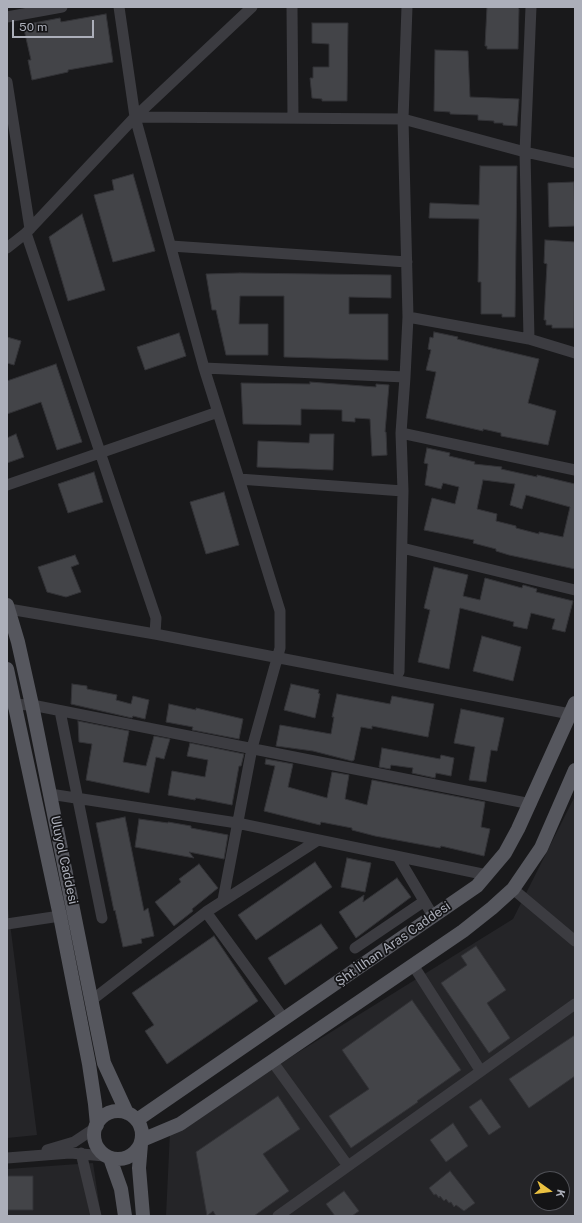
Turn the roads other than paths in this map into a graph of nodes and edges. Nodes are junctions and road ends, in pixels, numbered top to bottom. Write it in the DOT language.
graph roads {
  1 [pos="62,7"];
  2 [pos="119,7"];
  3 [pos="252,7"];
  4 [pos="292,7"];
  5 [pos="407,7"];
  6 [pos="530,7"];
  7 [pos="7,17"];
  8 [pos="7,82"];
  9 [pos="135,117"];
  10 [pos="293,118"];
  11 [pos="403,119"];
  12 [pos="525,152"];
  13 [pos="575,163"];
  14 [pos="28,231"];
  15 [pos="171,246"];
  16 [pos="7,248"];
  17 [pos="407,262"];
  18 [pos="408,317"];
  19 [pos="529,339"];
  20 [pos="575,353"];
  21 [pos="204,368"];
  22 [pos="404,377"];
  23 [pos="218,412"];
  24 [pos="401,433"];
  25 [pos="99,453"];
  26 [pos="575,470"];
  27 [pos="239,478"];
  28 [pos="7,485"];
  29 [pos="403,491"];
  30 [pos="402,548"];
  31 [pos="575,590"];
  32 [pos="8,607"];
  33 [pos="156,634"];
  34 [pos="277,657"];
  35 [pos="7,669"];
  36 [pos="399,672"];
  37 [pos="11,703"];
  38 [pos="32,705"];
  39 [pos="573,709"];
  40 [pos="60,711"];
  41 [pos="252,748"];
  42 [pos="575,770"];
  43 [pos="50,794"];
  44 [pos="78,797"];
  45 [pos="531,804"];
  46 [pos="237,823"];
  47 [pos="318,840"];
  48 [pos="398,857"];
  49 [pos="487,875"];
  50 [pos="513,889"];
  51 [pos="223,900"];
  52 [pos="423,902"];
  53 [pos="206,912"];
  54 [pos="60,916"];
  55 [pos="433,916"];
  56 [pos="102,918"];
  57 [pos="7,924"];
  58 [pos="575,941"];
  59 [pos="355,948"];
  60 [pos="413,965"];
  61 [pos="92,1000"];
  62 [pos="575,1004"];
  63 [pos="284,1019"];
  64 [pos="272,1062"];
  65 [pos="480,1070"];
  66 [pos="132,1117"];
  67 [pos="96,1127"];
  68 [pos="141,1142"];
  69 [pos="81,1153"];
  70 [pos="12,1157"];
  71 [pos="108,1157"];
  72 [pos="348,1166"];
  73 [pos="96,1216"];
  74 [pos="125,1216"];
  75 [pos="143,1216"];
  76 [pos="278,1216"];
  1 -- 7 [label="street"];
  2 -- 9 [label="street"];
  3 -- 9 [label="street"];
  4 -- 10 [label="street"];
  5 -- 11 [label="street"];
  6 -- 12 [label="street"];
  8 -- 14 [label="street"];
  9 -- 10 [label="street"];
  9 -- 14 [label="street"];
  9 -- 15 [label="street"];
  10 -- 11 [label="street"];
  11 -- 12 [label="street"];
  11 -- 17 [label="street"];
  12 -- 13 [label="street"];
  12 -- 19 [label="street"];
  14 -- 16 [label="street"];
  14 -- 25 [label="street"];
  15 -- 17 [label="street"];
  15 -- 21 [label="street"];
  17 -- 18 [label="street"];
  18 -- 19 [label="street"];
  18 -- 22 [label="street"];
  19 -- 20 [label="street"];
  21 -- 22 [label="street"];
  21 -- 23 [label="street"];
  22 -- 24 [label="street"];
  23 -- 25 [label="street"];
  23 -- 27 [label="street"];
  24 -- 26 [label="street"];
  24 -- 29 [label="street"];
  25 -- 28 [label="street"];
  25 -- 33 [label="street"];
  27 -- 29 [label="street"];
  27 -- 34 [label="street"];
  29 -- 30 [label="street"];
  30 -- 31 [label="street"];
  30 -- 36 [label="street"];
  32 -- 33 [label="street"];
  32 -- 38 [label="main road, Uluyol Caddesi"];
  33 -- 34 [label="street"];
  34 -- 39 [label="street"];
  34 -- 41 [label="street"];
  35 -- 37 [label="main road, Uluyol Caddesi"];
  37 -- 38 [label="street"];
  37 -- 54 [label="main road, Uluyol Caddesi"];
  38 -- 40 [label="street"];
  38 -- 43 [label="main road, Uluyol Caddesi"];
  39 -- 45 [label="main road, Şht İlhan Aras Caddesi"];
  40 -- 41 [label="street"];
  40 -- 44 [label="street"];
  41 -- 45 [label="street"];
  41 -- 46 [label="street"];
  42 -- 50 [label="main road"];
  43 -- 44 [label="street"];
  43 -- 61 [label="main road, Uluyol Caddesi"];
  44 -- 46 [label="street"];
  44 -- 56 [label="street"];
  45 -- 49 [label="main road, Şht İlhan Aras Caddesi"];
  46 -- 47 [label="street"];
  46 -- 51 [label="street"];
  47 -- 48 [label="street"];
  47 -- 51 [label="street"];
  48 -- 49 [label="street"];
  48 -- 52 [label="street"];
  49 -- 55 [label="main road, Şht İlhan Aras Caddesi"];
  50 -- 58 [label="street"];
  50 -- 60 [label="main road"];
  51 -- 53 [label="street"];
  52 -- 55 [label="street"];
  52 -- 59 [label="street"];
  53 -- 61 [label="street"];
  53 -- 63 [label="street"];
  54 -- 57 [label="street"];
  54 -- 67 [label="main road, Uluyol Caddesi"];
  55 -- 63 [label="main road, Şht İlhan Aras Caddesi"];
  60 -- 64 [label="main road"];
  60 -- 65 [label="street"];
  61 -- 66 [label="main road, Uluyol Caddesi"];
  62 -- 65 [label="street"];
  63 -- 66 [label="main road, Şht İlhan Aras Caddesi"];
  64 -- 68 [label="main road"];
  64 -- 72 [label="street"];
  65 -- 72 [label="street"];
  66 -- 67 [label="main road"];
  66 -- 68 [label="main road"];
  67 -- 70 [label="street"];
  67 -- 71 [label="main road"];
  68 -- 71 [label="main road"];
  68 -- 75 [label="main road"];
  69 -- 70 [label="street"];
  69 -- 71 [label="street"];
  69 -- 73 [label="street"];
  71 -- 74 [label="main road"];
  72 -- 76 [label="street"];
}
